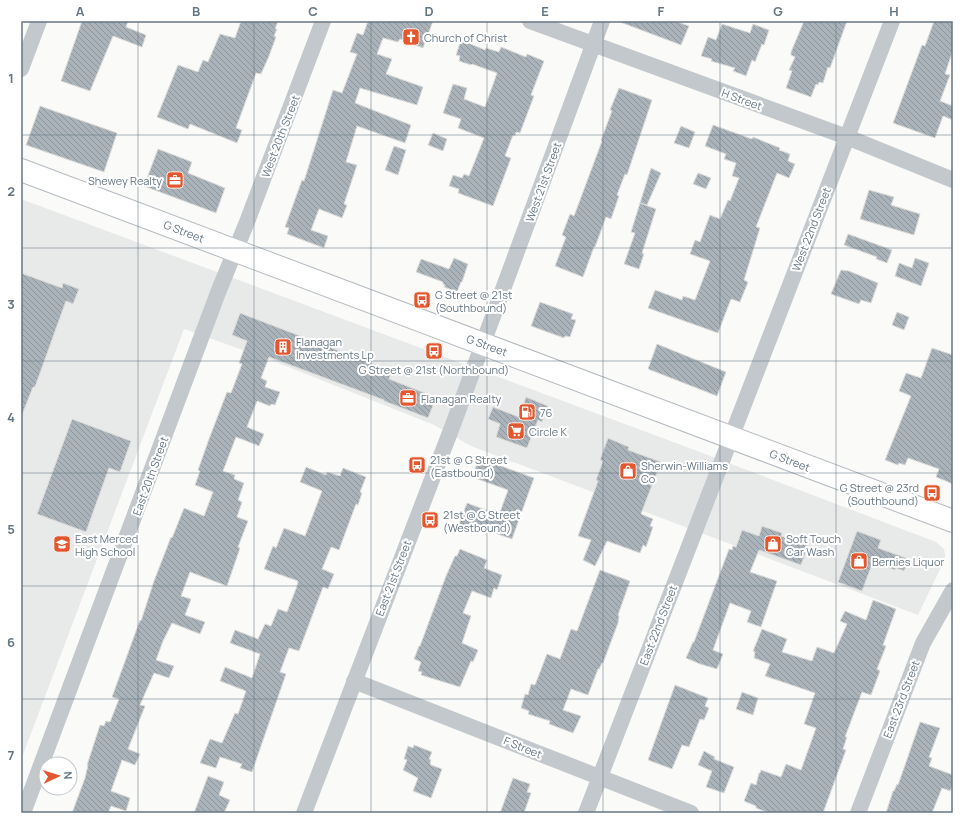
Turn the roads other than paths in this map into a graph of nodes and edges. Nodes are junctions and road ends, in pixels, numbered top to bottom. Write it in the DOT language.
graph roads {
  1 [pos="39,21"];
  2 [pos="323,21"];
  3 [pos="530,21"];
  4 [pos="602,21"];
  5 [pos="892,21"];
  6 [pos="593,44"];
  7 [pos="21,69"];
  8 [pos="847,137"];
  9 [pos="21,170"];
  10 [pos="953,180"];
  11 [pos="236,251"];
  12 [pos="483,344"];
  13 [pos="731,437"];
  14 [pos="953,521"];
  15 [pos="953,590"];
  16 [pos="354,680"];
  17 [pos="599,777"];
  18 [pos="24,813"];
  19 [pos="304,813"];
  20 [pos="586,813"];
  21 [pos="691,813"];
  22 [pos="858,813"];
  1 -- 7 [label="street"];
  2 -- 11 [label="street, West 20th Street"];
  3 -- 6 [label="street, H Street"];
  4 -- 6 [label="street, West 21st Street"];
  5 -- 8 [label="street, West 22nd Street"];
  6 -- 8 [label="street, H Street"];
  6 -- 12 [label="street, West 21st Street"];
  8 -- 10 [label="street, H Street"];
  8 -- 13 [label="street, West 22nd Street"];
  9 -- 11 [label="main road, G Street"];
  11 -- 12 [label="main road, G Street"];
  11 -- 18 [label="street, East 20th Street"];
  12 -- 13 [label="main road, G Street"];
  12 -- 16 [label="street, East 21st Street"];
  13 -- 14 [label="main road, G Street"];
  13 -- 17 [label="street, East 22nd Street"];
  15 -- 22 [label="street, East 23rd Street"];
  16 -- 17 [label="street, F Street"];
  16 -- 19 [label="street, East 21st Street"];
  17 -- 20 [label="street, East 22nd Street"];
  17 -- 21 [label="street, F Street"];
}
